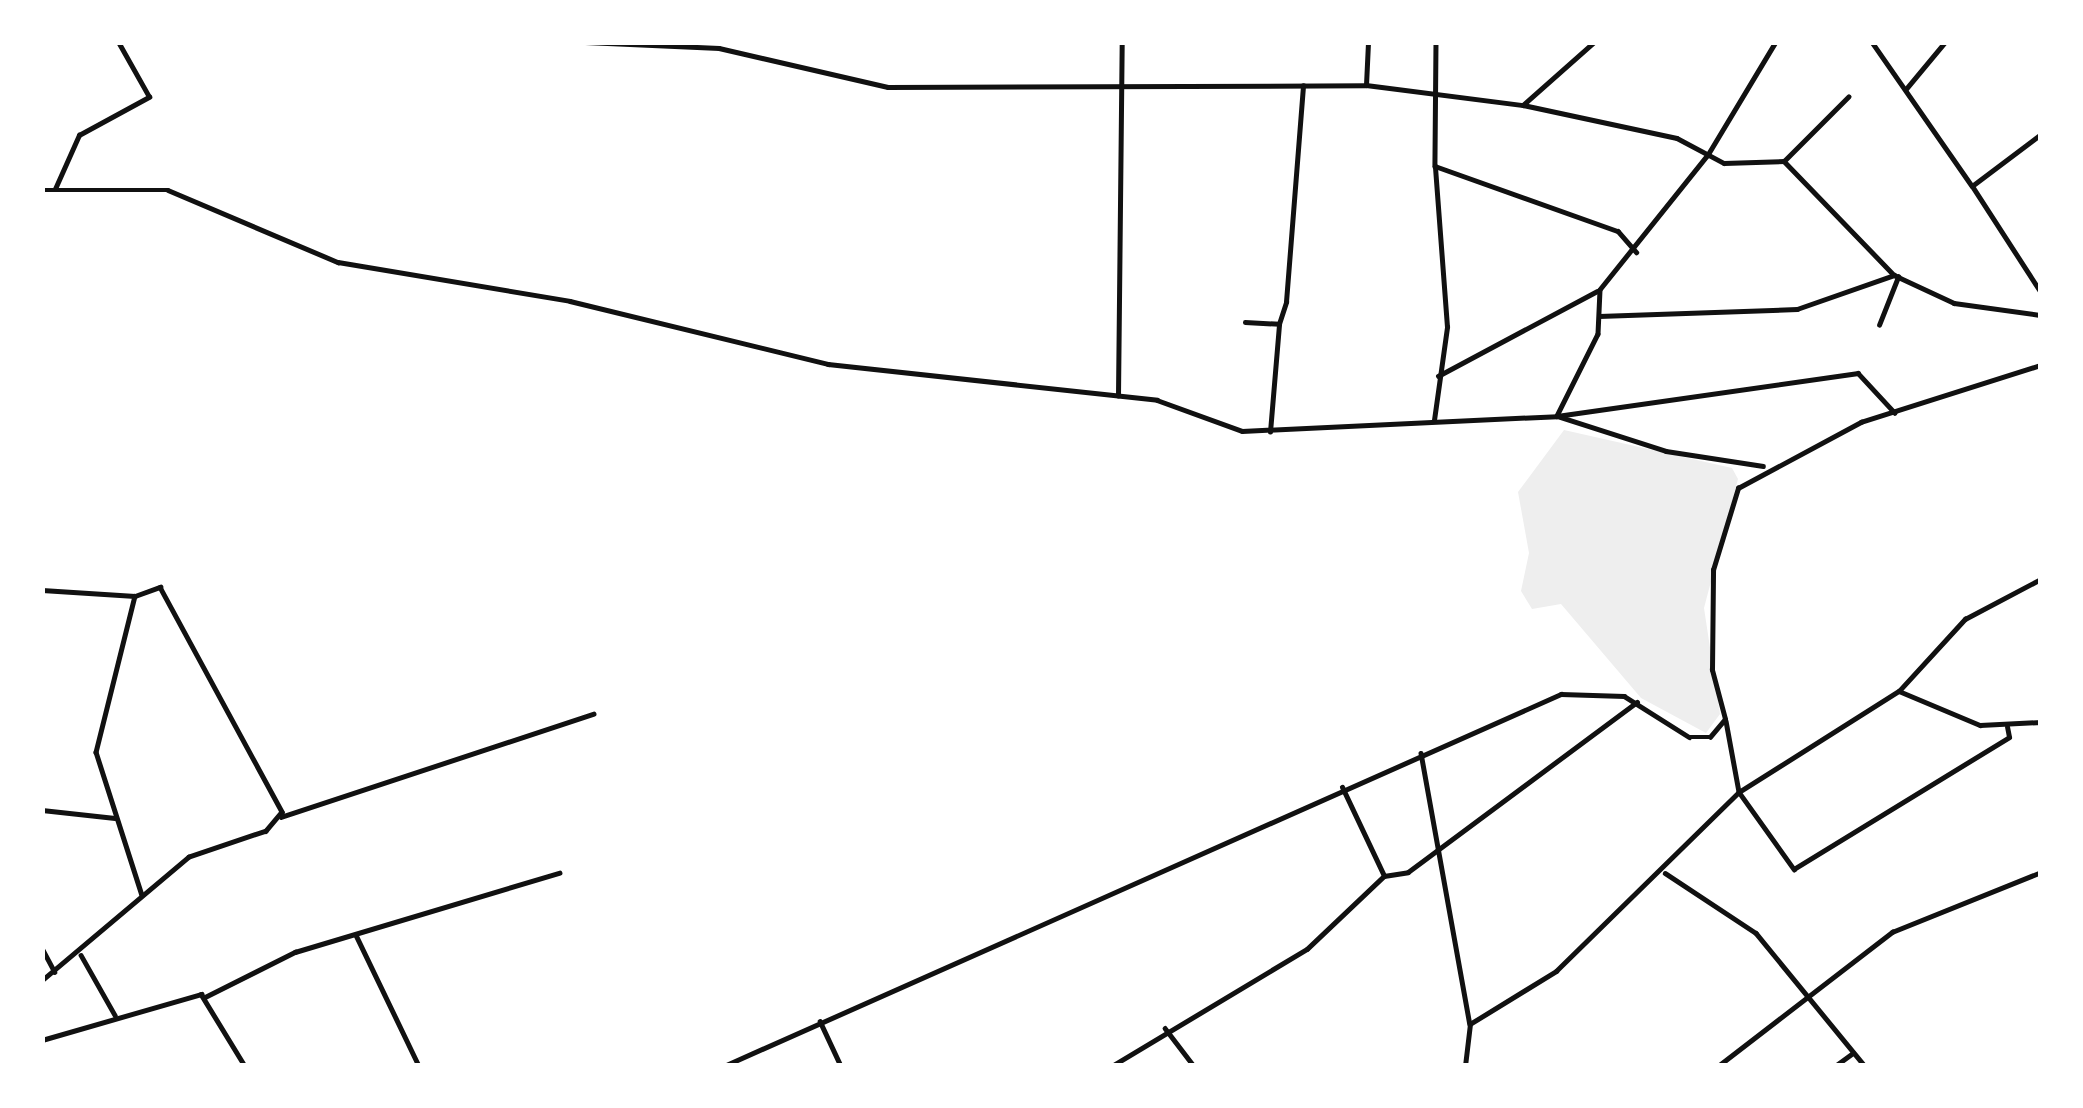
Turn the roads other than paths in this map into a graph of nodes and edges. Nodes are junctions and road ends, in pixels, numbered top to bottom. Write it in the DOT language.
graph roads {
  1 [pos="118,42"];
  2 [pos="585,42"];
  3 [pos="1122,42"];
  4 [pos="1368,42"];
  5 [pos="1436,42"];
  6 [pos="1594,42"];
  7 [pos="1776,42"];
  8 [pos="1872,42"];
  9 [pos="1945,42"];
  10 [pos="602,43"];
  11 [pos="1123,82"];
  12 [pos="1366,85"];
  13 [pos="1303,86"];
  14 [pos="1906,89"];
  15 [pos="1437,91"];
  16 [pos="1848,97"];
  17 [pos="1523,105"];
  18 [pos="2041,134"];
  19 [pos="1708,155"];
  20 [pos="1784,161"];
  21 [pos="1435,166"];
  22 [pos="1972,186"];
  23 [pos="42,190"];
  24 [pos="55,190"];
  25 [pos="1636,252"];
  26 [pos="1896,276"];
  27 [pos="1600,290"];
  28 [pos="2041,292"];
  29 [pos="2041,315"];
  30 [pos="1599,316"];
  31 [pos="1245,322"];
  32 [pos="1280,325"];
  33 [pos="1879,325"];
  34 [pos="2041,365"];
  35 [pos="1438,376"];
  36 [pos="1118,396"];
  37 [pos="1895,413"];
  38 [pos="1557,416"];
  39 [pos="1434,420"];
  40 [pos="1270,432"];
  41 [pos="1763,466"];
  42 [pos="2041,579"];
  43 [pos="42,590"];
  44 [pos="134,596"];
  45 [pos="1899,691"];
  46 [pos="1637,702"];
  47 [pos="593,714"];
  48 [pos="1725,719"];
  49 [pos="2041,722"];
  50 [pos="2007,727"];
  51 [pos="1421,751"];
  52 [pos="1342,787"];
  53 [pos="1739,792"];
  54 [pos="42,810"];
  55 [pos="115,818"];
  56 [pos="281,818"];
  57 [pos="1441,850"];
  58 [pos="2041,872"];
  59 [pos="559,873"];
  60 [pos="1665,873"];
  61 [pos="1384,876"];
  62 [pos="142,895"];
  63 [pos="356,935"];
  64 [pos="42,948"];
  65 [pos="81,955"];
  66 [pos="55,972"];
  67 [pos="42,981"];
  68 [pos="1807,995"];
  69 [pos="205,997"];
  70 [pos="115,1016"];
  71 [pos="820,1021"];
  72 [pos="1470,1024"];
  73 [pos="1165,1028"];
  74 [pos="42,1040"];
  75 [pos="1853,1053"];
  76 [pos="1473,1063"];
  77 [pos="245,1066"];
  78 [pos="419,1066"];
  79 [pos="724,1066"];
  80 [pos="842,1066"];
  81 [pos="1112,1066"];
  82 [pos="1194,1066"];
  83 [pos="1465,1066"];
  84 [pos="1718,1066"];
  85 [pos="1835,1066"];
  86 [pos="1865,1066"];
  1 -- 24 [label="street"];
  2 -- 10 [label="street"];
  3 -- 11 [label="street"];
  4 -- 12 [label="street"];
  5 -- 15 [label="street"];
  6 -- 17 [label="street"];
  7 -- 19 [label="street"];
  8 -- 14 [label="street"];
  9 -- 14 [label="street"];
  10 -- 11 [label="street"];
  11 -- 13 [label="street"];
  11 -- 36 [label="street"];
  12 -- 13 [label="street"];
  12 -- 15 [label="street"];
  13 -- 32 [label="street"];
  14 -- 22 [label="street"];
  15 -- 17 [label="street"];
  15 -- 21 [label="street"];
  16 -- 20 [label="street"];
  17 -- 19 [label="street"];
  18 -- 22 [label="street"];
  19 -- 20 [label="street"];
  19 -- 25 [label="street"];
  20 -- 26 [label="street"];
  21 -- 25 [label="street"];
  21 -- 35 [label="street"];
  22 -- 28 [label="street"];
  23 -- 24 [label="street"];
  24 -- 36 [label="street"];
  25 -- 27 [label="street"];
  26 -- 29 [label="street"];
  26 -- 30 [label="street"];
  26 -- 33 [label="street"];
  27 -- 30 [label="street"];
  27 -- 35 [label="street"];
  30 -- 38 [label="street"];
  31 -- 32 [label="street"];
  32 -- 40 [label="street"];
  34 -- 37 [label="street"];
  35 -- 39 [label="street"];
  36 -- 40 [label="street"];
  37 -- 38 [label="street"];
  37 -- 41 [label="street"];
  38 -- 39 [label="street"];
  38 -- 41 [label="street"];
  39 -- 40 [label="street"];
  41 -- 48 [label="street"];
  42 -- 45 [label="street"];
  43 -- 44 [label="street"];
  44 -- 55 [label="street"];
  44 -- 56 [label="street"];
  45 -- 50 [label="street"];
  45 -- 53 [label="street"];
  46 -- 48 [label="street"];
  46 -- 51 [label="street"];
  46 -- 57 [label="street"];
  47 -- 56 [label="street"];
  48 -- 53 [label="street"];
  49 -- 50 [label="street"];
  50 -- 53 [label="street"];
  51 -- 52 [label="street"];
  51 -- 57 [label="street"];
  52 -- 61 [label="street"];
  52 -- 71 [label="street"];
  53 -- 60 [label="street"];
  54 -- 55 [label="street"];
  55 -- 62 [label="street"];
  56 -- 62 [label="street"];
  57 -- 61 [label="street"];
  57 -- 72 [label="street"];
  58 -- 68 [label="street"];
  59 -- 63 [label="street"];
  60 -- 68 [label="street"];
  60 -- 72 [label="street"];
  61 -- 73 [label="street"];
  62 -- 65 [label="street"];
  63 -- 69 [label="street"];
  63 -- 78 [label="street"];
  64 -- 66 [label="street"];
  65 -- 66 [label="street"];
  65 -- 70 [label="street"];
  66 -- 67 [label="street"];
  68 -- 75 [label="street"];
  68 -- 84 [label="street"];
  69 -- 70 [label="street"];
  69 -- 77 [label="street"];
  70 -- 74 [label="street"];
  71 -- 79 [label="street"];
  71 -- 80 [label="street"];
  72 -- 76 [label="street"];
  73 -- 81 [label="street"];
  73 -- 82 [label="street"];
  75 -- 85 [label="street"];
  75 -- 86 [label="street"];
  76 -- 83 [label="street"];
}
